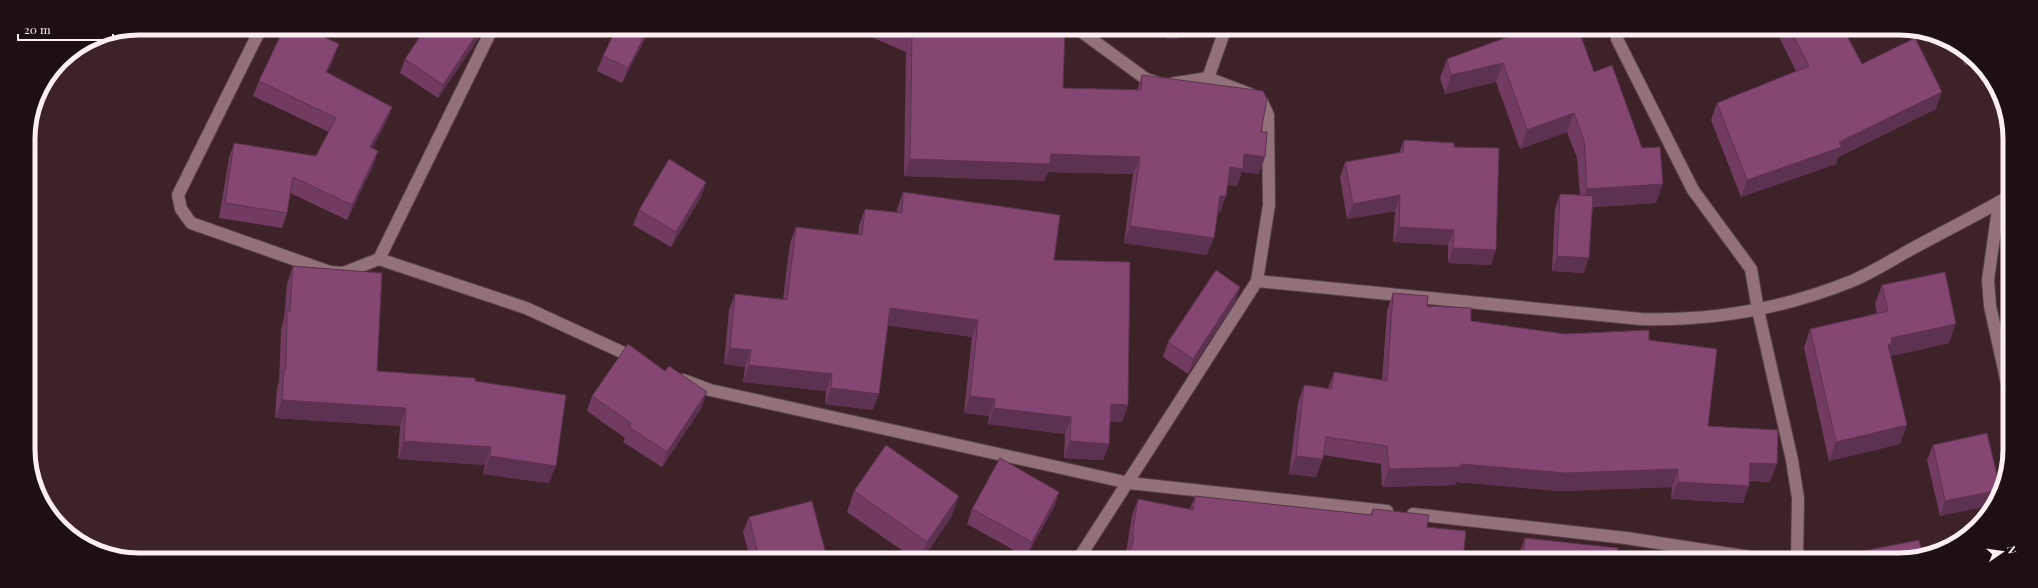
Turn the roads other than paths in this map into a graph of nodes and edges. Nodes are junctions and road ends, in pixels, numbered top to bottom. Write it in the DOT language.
graph roads {
  1 [pos="258,35"];
  2 [pos="489,35"];
  3 [pos="1086,35"];
  4 [pos="1223,35"];
  5 [pos="1617,39"];
  6 [pos="1208,78"];
  7 [pos="2003,200"];
  8 [pos="379,260"];
  9 [pos="1257,282"];
  10 [pos="1758,310"];
  11 [pos="649,364"];
  12 [pos="2003,365"];
  13 [pos="671,374"];
  14 [pos="1129,483"];
  15 [pos="1082,553"];
  16 [pos="1719,553"];
  17 [pos="1797,553"];
  1 -- 8 [label="street"];
  2 -- 8 [label="street"];
  3 -- 6 [label="street"];
  4 -- 6 [label="street"];
  5 -- 10 [label="street"];
  6 -- 9 [label="street"];
  7 -- 10 [label="street"];
  7 -- 12 [label="street"];
  8 -- 11 [label="street"];
  9 -- 10 [label="street"];
  9 -- 14 [label="street"];
  10 -- 17 [label="street"];
  13 -- 14 [label="street"];
  14 -- 15 [label="street"];
  14 -- 16 [label="street"];
}
